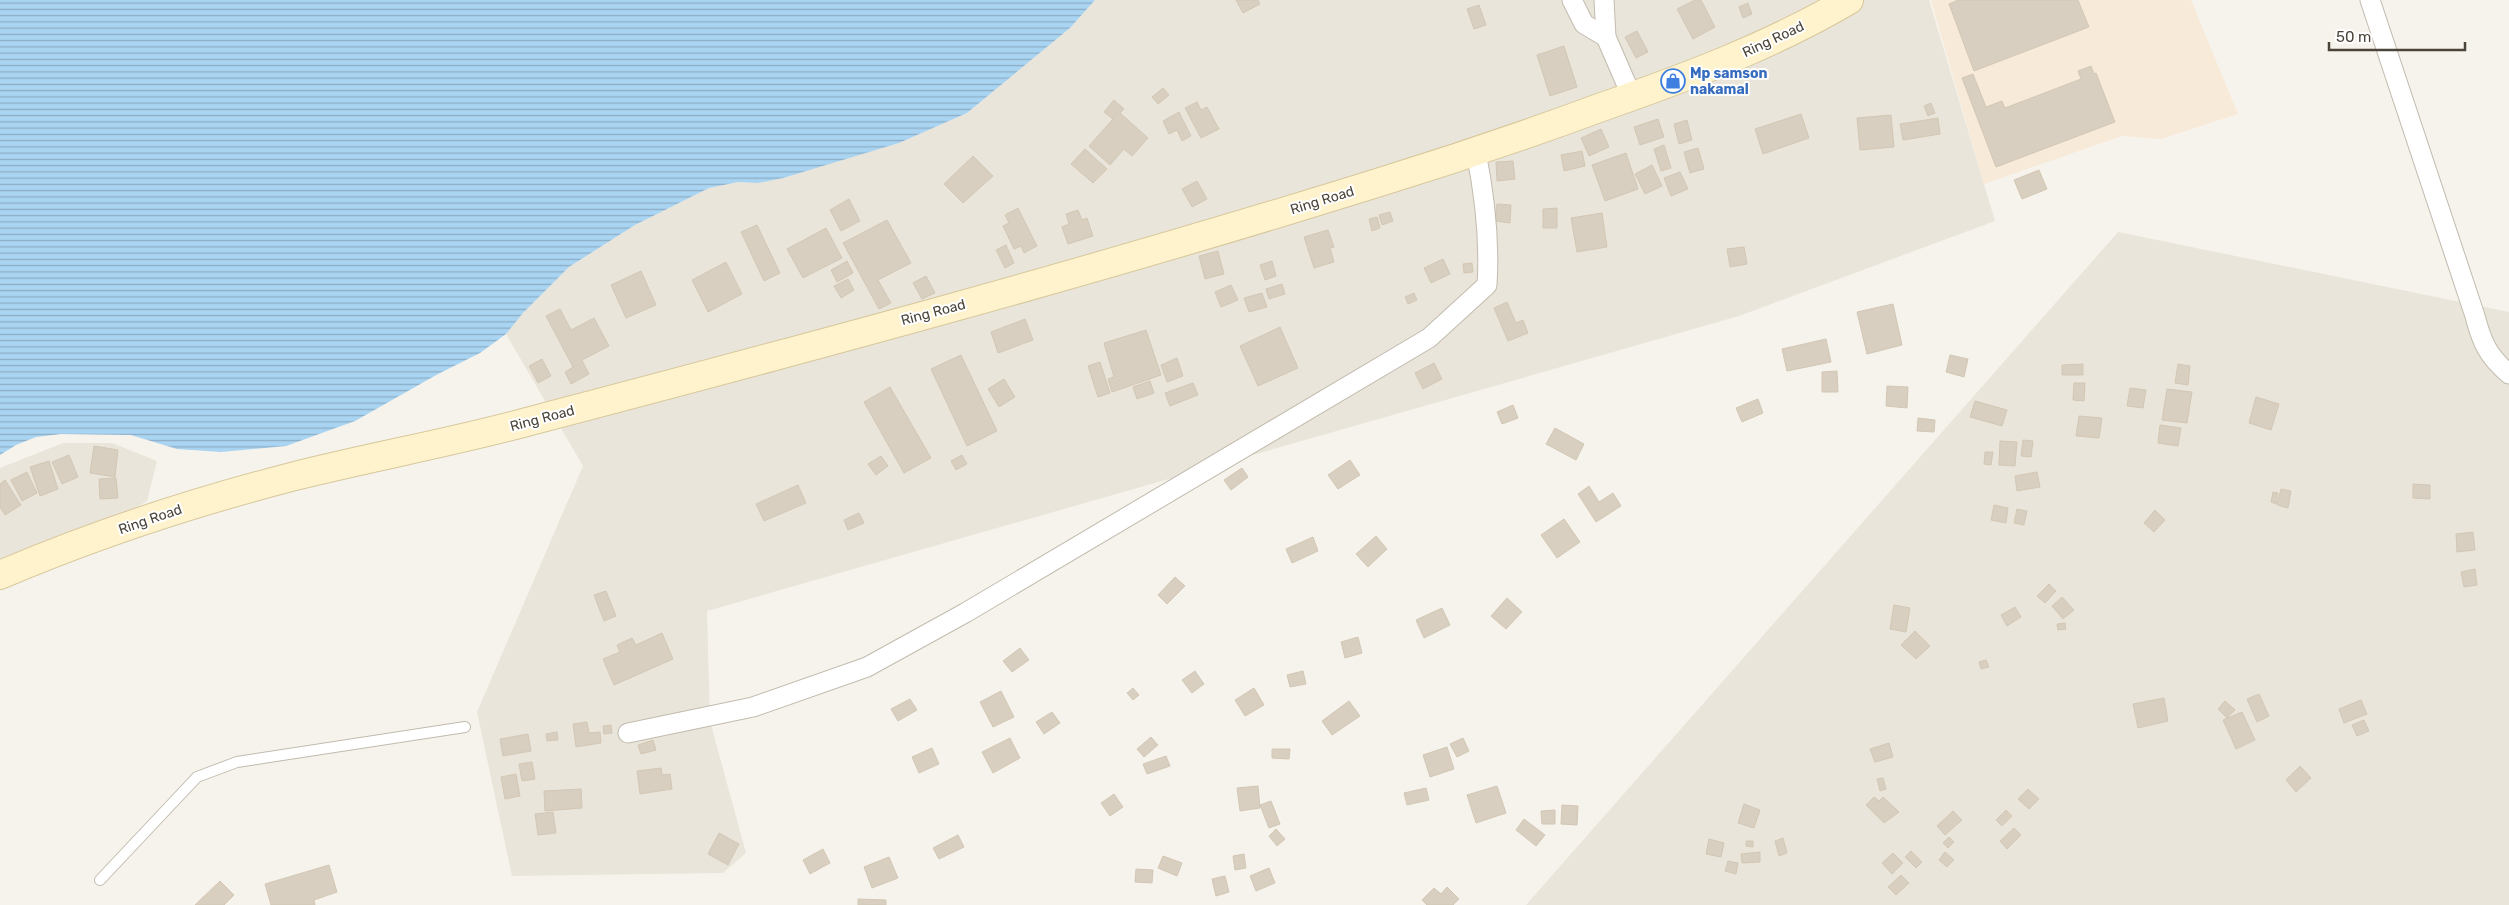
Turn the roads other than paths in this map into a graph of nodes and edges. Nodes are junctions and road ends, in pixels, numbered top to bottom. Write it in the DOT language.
graph roads {
  1 [pos="1572,0"];
  2 [pos="1604,0"];
  3 [pos="1849,0"];
  4 [pos="2370,0"];
  5 [pos="1606,37"];
  6 [pos="1632,97"];
  7 [pos="1476,152"];
  8 [pos="2509,374"];
  9 [pos="0,575"];
  10 [pos="465,727"];
  11 [pos="628,733"];
  12 [pos="100,880"];
  1 -- 5 [label="street"];
  2 -- 5 [label="street"];
  3 -- 6 [label="main road, Ring Road"];
  4 -- 8 [label="street"];
  5 -- 6 [label="street"];
  6 -- 7 [label="main road, Ring Road"];
  7 -- 9 [label="main road, Ring Road"];
  7 -- 11 [label="street"];
  10 -- 12 [label="lane"];
}
